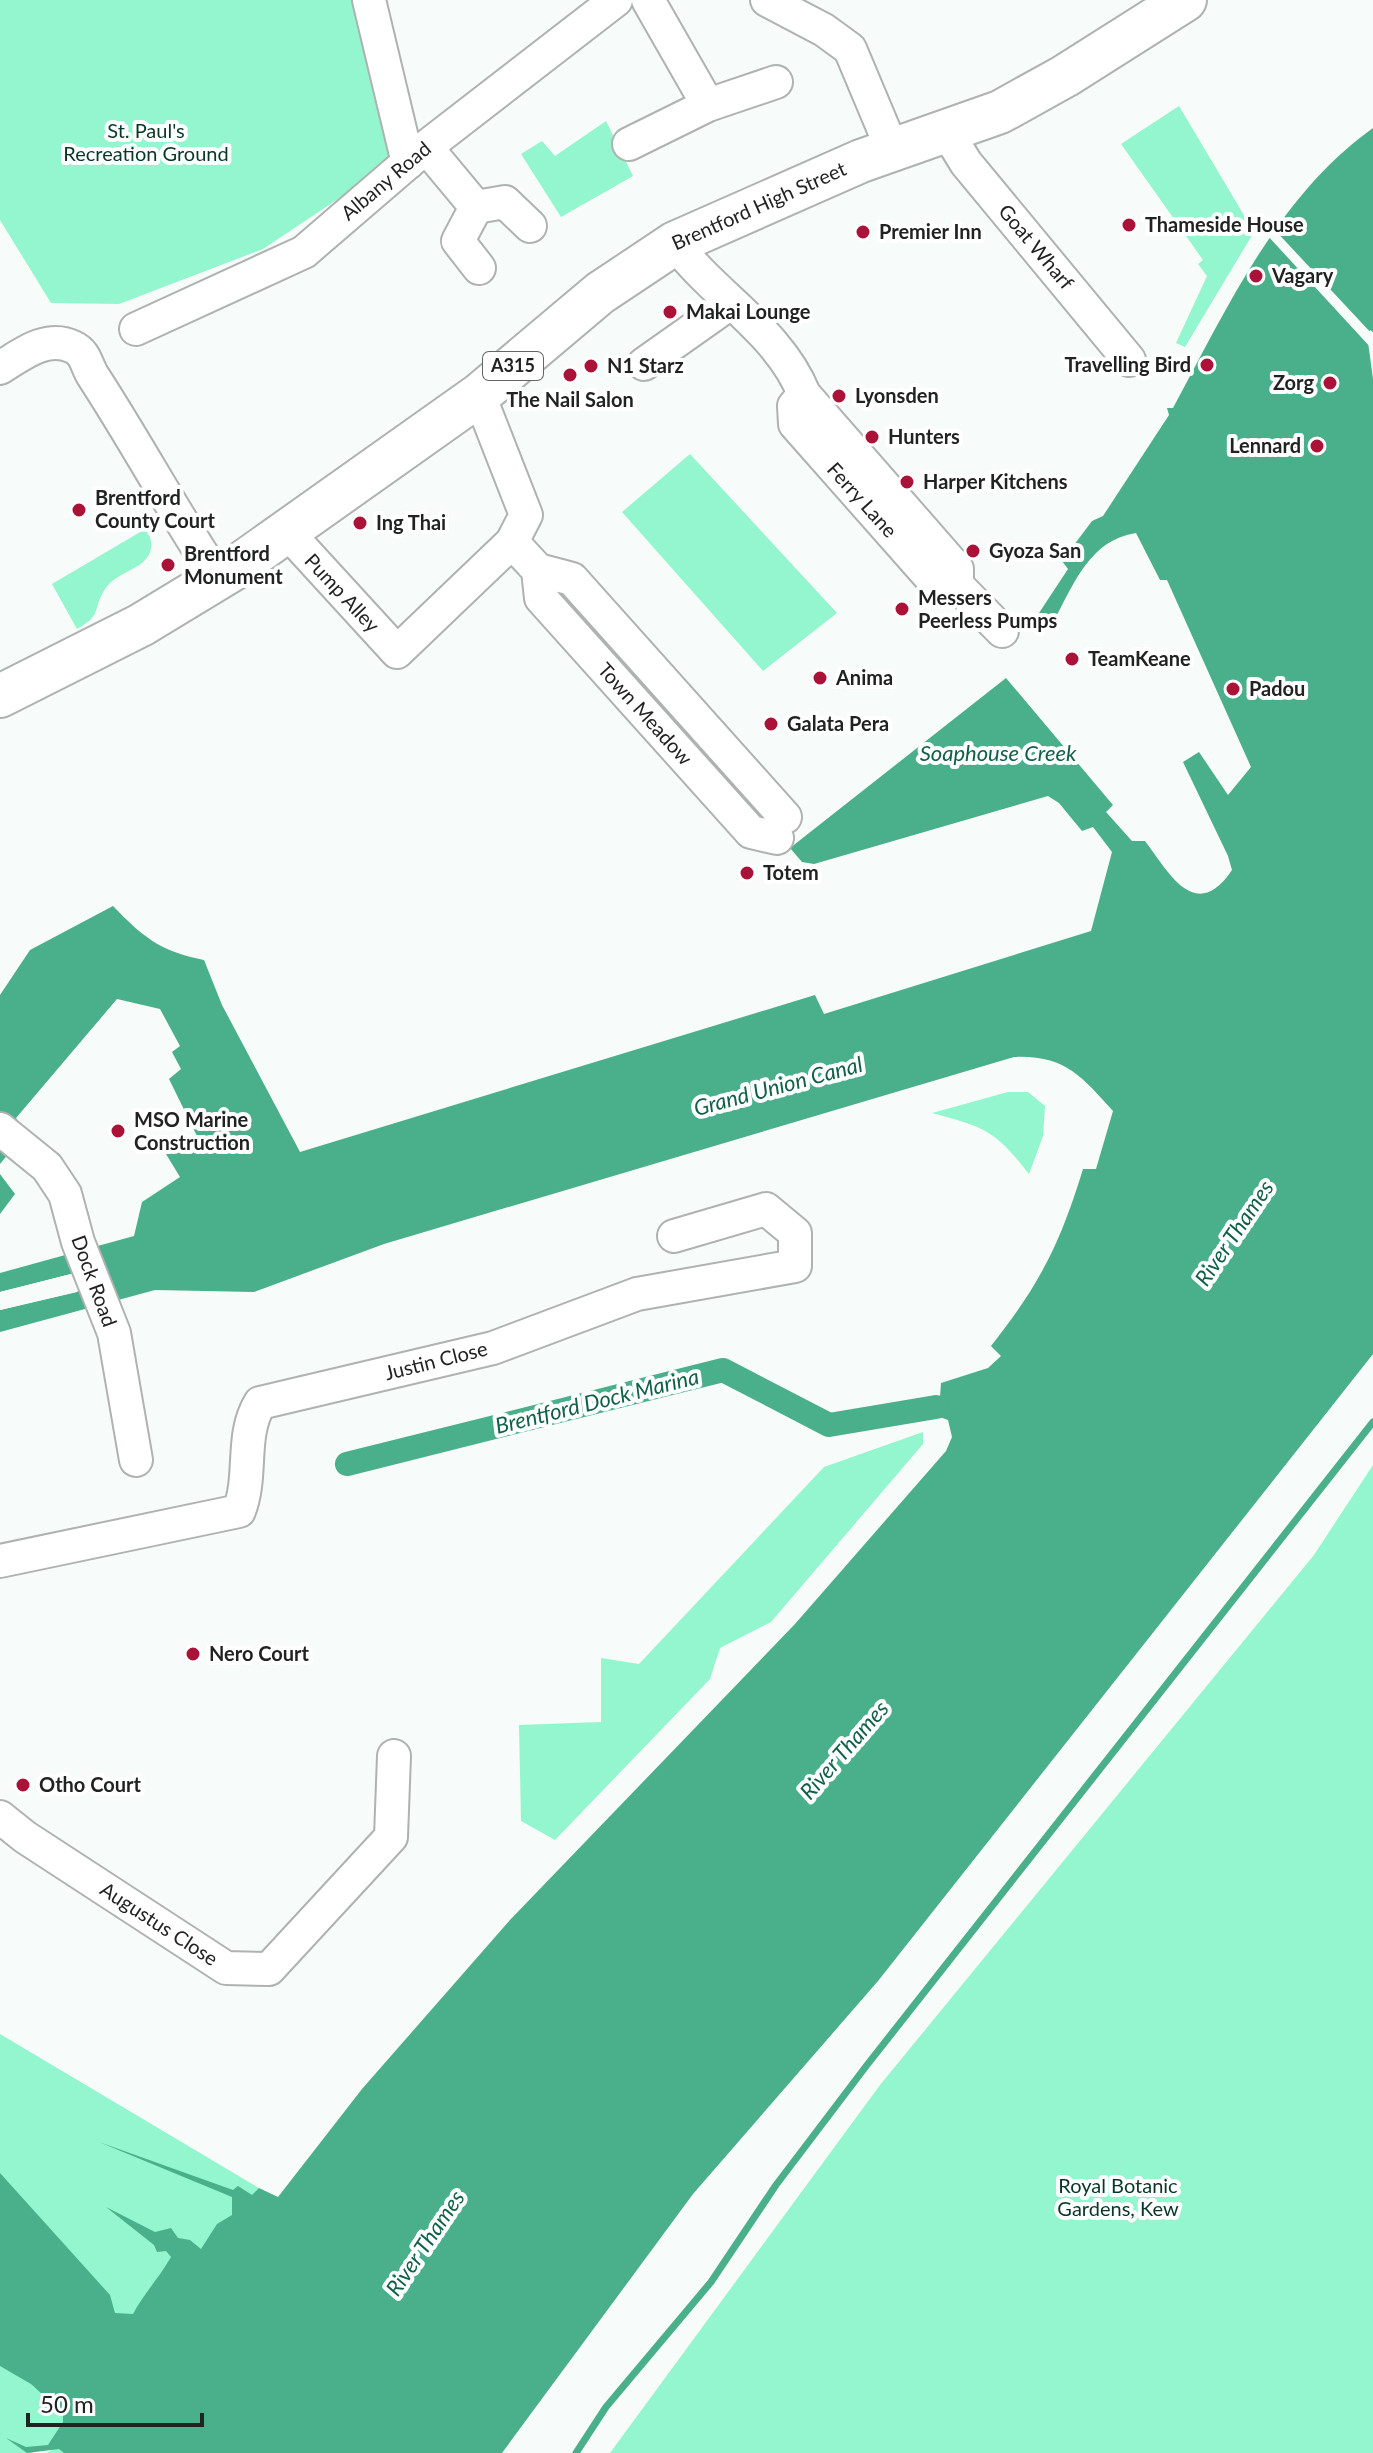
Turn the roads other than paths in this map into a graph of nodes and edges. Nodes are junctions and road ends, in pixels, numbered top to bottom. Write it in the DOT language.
graph roads {
  1 [pos="369,0"];
  2 [pos="616,0"];
  3 [pos="648,0"];
  4 [pos="767,0"];
  5 [pos="1185,0"];
  6 [pos="776,82"];
  7 [pos="708,105"];
  8 [pos="947,132"];
  9 [pos="629,144"];
  10 [pos="892,149"];
  11 [pos="417,155"];
  12 [pos="476,207"];
  13 [pos="530,226"];
  14 [pos="675,243"];
  15 [pos="479,268"];
  16 [pos="729,304"];
  17 [pos="136,329"];
  18 [pos="1129,360"];
  19 [pos="644,364"];
  20 [pos="0,368"];
  21 [pos="479,395"];
  22 [pos="288,533"];
  23 [pos="512,542"];
  24 [pos="218,579"];
  25 [pos="1002,631"];
  26 [pos="0,696"];
  27 [pos="781,827"];
  28 [pos="11,1138"];
  29 [pos="674,1236"];
  30 [pos="136,1460"];
  31 [pos="0,1561"];
  32 [pos="394,1756"];
  33 [pos="0,1817"];
  1 -- 11 [label="street"];
  2 -- 11 [label="street, Albany Road"];
  3 -- 7 [label="street"];
  4 -- 10 [label="street"];
  5 -- 8 [label="main road, Brentford High Street / A315"];
  6 -- 7 [label="street"];
  7 -- 9 [label="street"];
  8 -- 10 [label="main road, Brentford High Street / A315"];
  8 -- 18 [label="street, Goat Wharf"];
  10 -- 14 [label="main road, Brentford High Street / A315"];
  11 -- 12 [label="street"];
  11 -- 17 [label="street, Albany Road"];
  12 -- 13 [label="street"];
  12 -- 15 [label="street"];
  14 -- 16 [label="street, Ferry Lane"];
  14 -- 21 [label="main road, Brentford High Street / A315"];
  16 -- 19 [label="street"];
  16 -- 25 [label="street, Ferry Lane"];
  20 -- 24 [label="street"];
  21 -- 22 [label="main road, Brentford High Street / A315"];
  21 -- 23 [label="street"];
  22 -- 23 [label="street, Pump Alley"];
  22 -- 24 [label="main road, Brentford High Street / A315"];
  23 -- 27 [label="street, Town Meadow"];
  24 -- 26 [label="main road, Brentford High Street / A315"];
  28 -- 30 [label="street, Dock Road"];
  29 -- 31 [label="street, Justin Close"];
  32 -- 33 [label="street, Augustus Close"];
}
